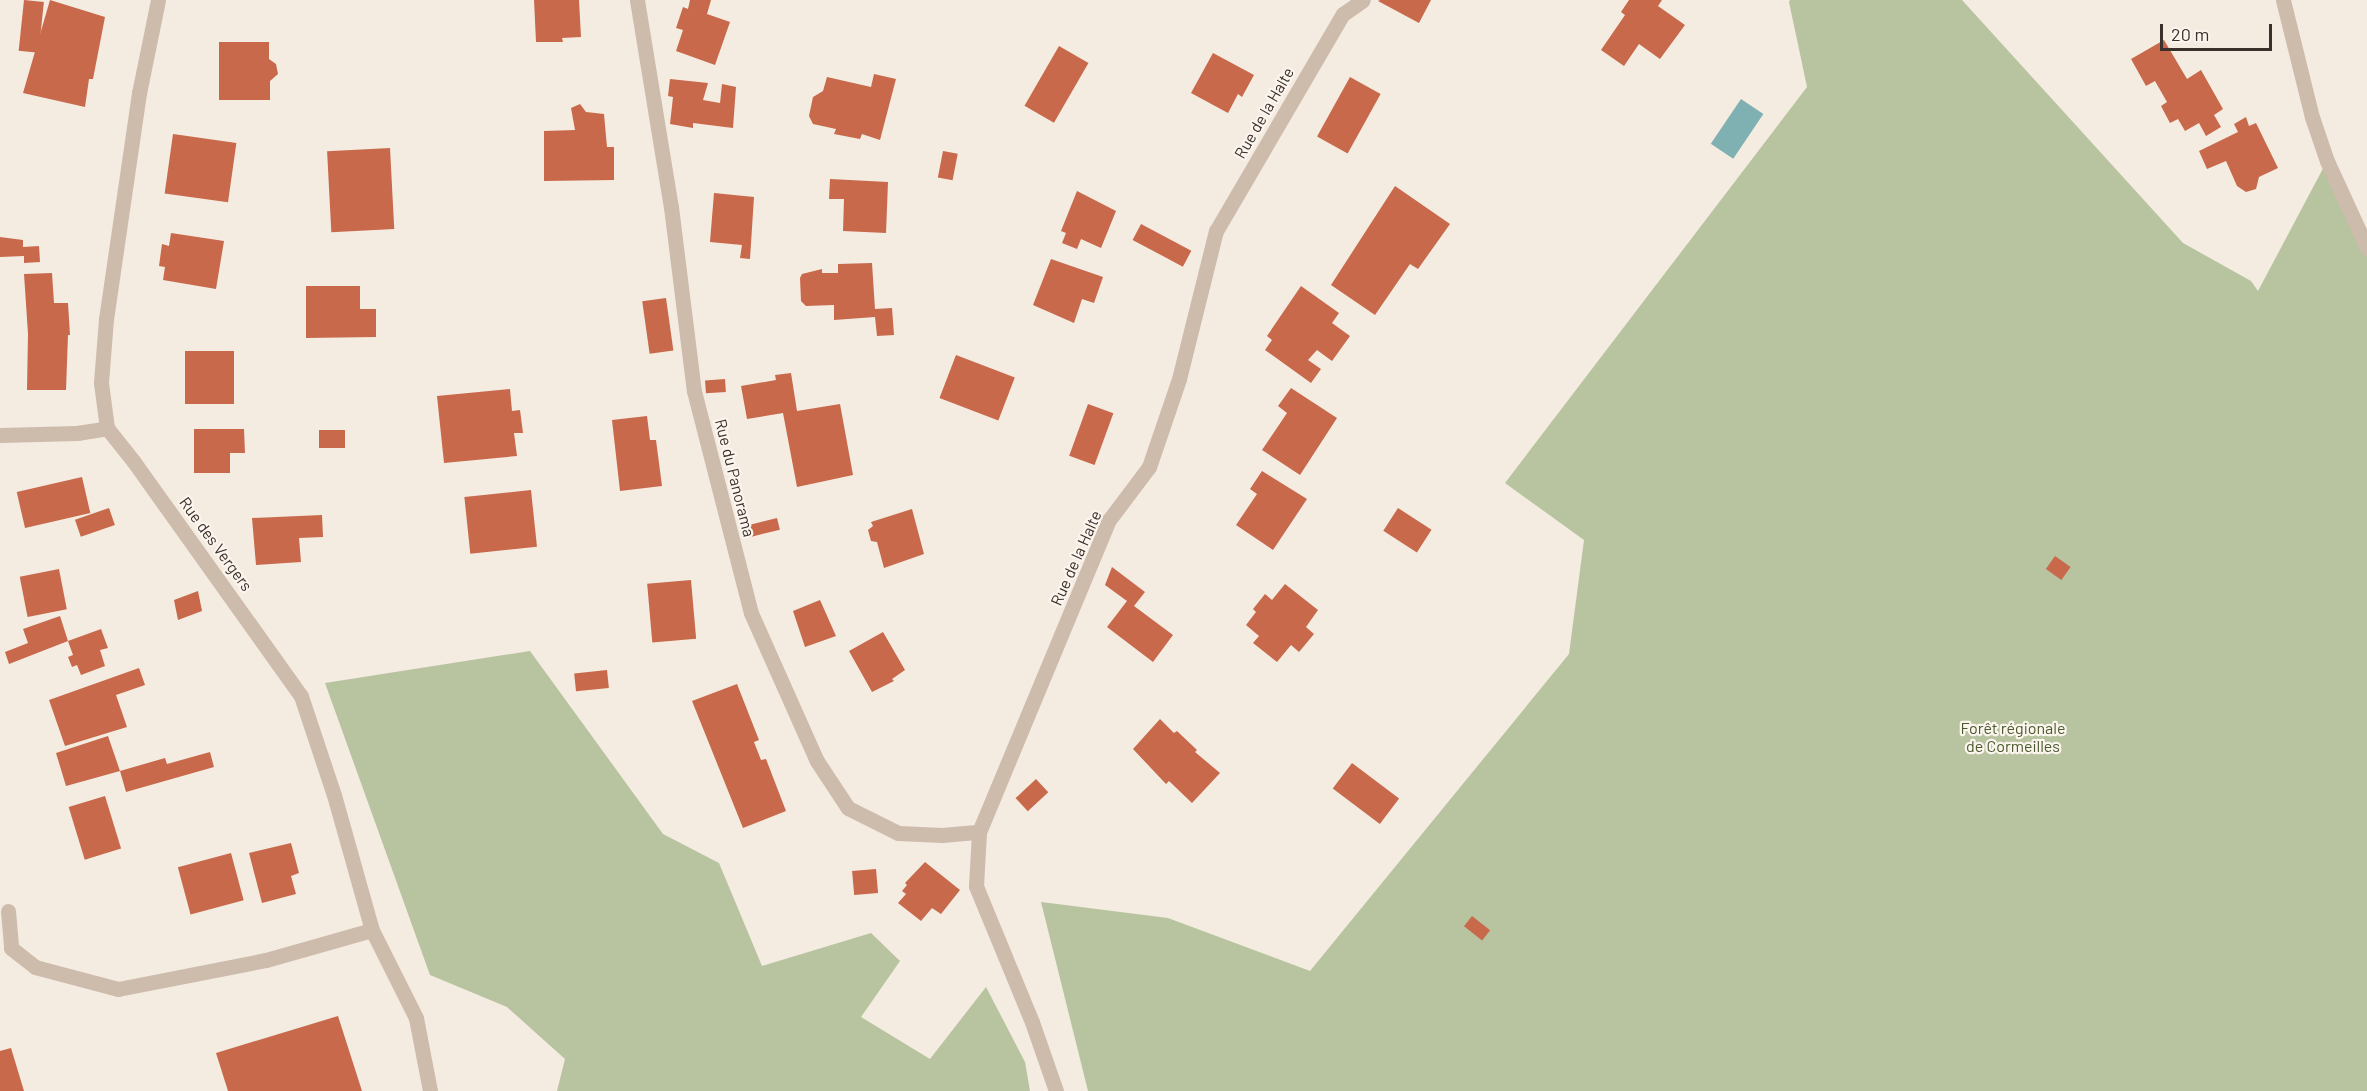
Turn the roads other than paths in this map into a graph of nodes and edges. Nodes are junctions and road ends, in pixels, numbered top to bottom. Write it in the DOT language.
graph roads {
  1 [pos="158,0"];
  2 [pos="637,0"];
  3 [pos="1363,0"];
  4 [pos="2283,0"];
  5 [pos="2367,248"];
  6 [pos="107,428"];
  7 [pos="0,435"];
  8 [pos="979,832"];
  9 [pos="8,911"];
  10 [pos="372,930"];
  11 [pos="430,1091"];
  12 [pos="1056,1091"];
  1 -- 6 [label="street"];
  2 -- 8 [label="street, Rue du Panorama"];
  3 -- 8 [label="street, Rue de la Halte"];
  4 -- 5 [label="street"];
  6 -- 7 [label="street"];
  6 -- 10 [label="street, Rue des Vergers"];
  8 -- 12 [label="street, Rue de la Halte"];
  9 -- 10 [label="street"];
  10 -- 11 [label="street, Rue des Vergers"];
}
